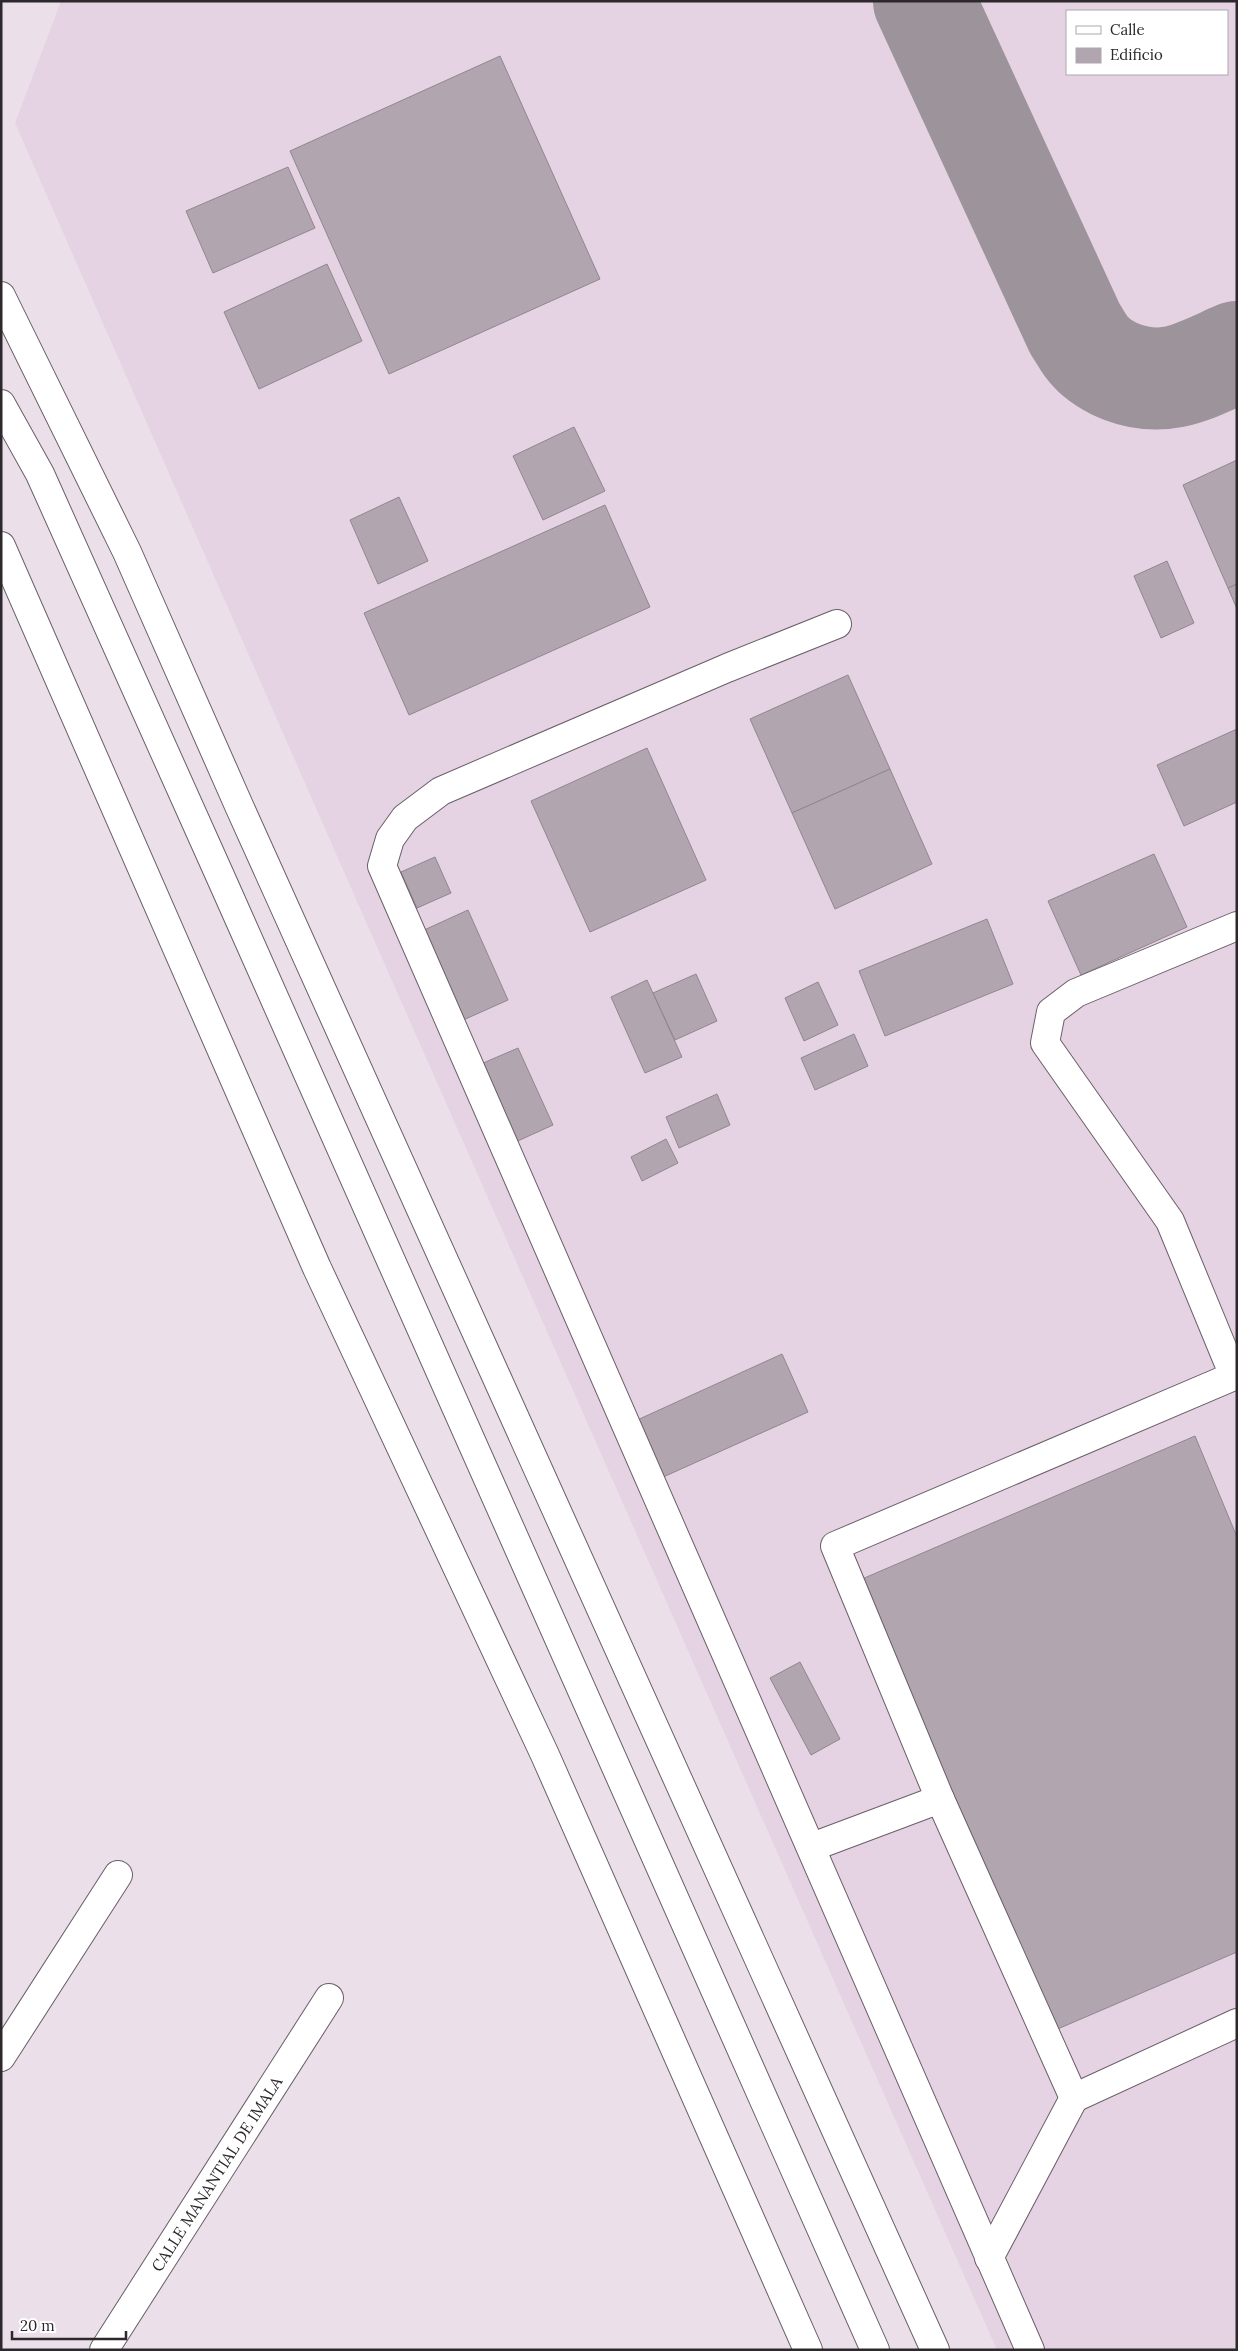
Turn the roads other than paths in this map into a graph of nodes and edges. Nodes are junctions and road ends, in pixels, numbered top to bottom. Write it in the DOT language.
graph roads {
  1 [pos="1,296"];
  2 [pos="1,404"];
  3 [pos="1,546"];
  4 [pos="837,624"];
  5 [pos="1237,926"];
  6 [pos="940,1799"];
  7 [pos="812,1847"];
  8 [pos="118,1875"];
  9 [pos="329,1998"];
  10 [pos="1237,2023"];
  11 [pos="1,2057"];
  12 [pos="1074,2098"];
  13 [pos="989,2258"];
  14 [pos="104,2350"];
  15 [pos="808,2350"];
  16 [pos="875,2350"];
  17 [pos="935,2350"];
  18 [pos="1030,2350"];
  1 -- 17 [label="street"];
  2 -- 16 [label="street"];
  3 -- 15 [label="street"];
  4 -- 7 [label="street"];
  5 -- 6 [label="street"];
  6 -- 7 [label="street"];
  6 -- 12 [label="street"];
  7 -- 13 [label="street"];
  8 -- 11 [label="street"];
  9 -- 14 [label="street, CALLE MANANTIAL DE IMALA"];
  10 -- 12 [label="street"];
  12 -- 13 [label="street"];
  13 -- 18 [label="street"];
}
